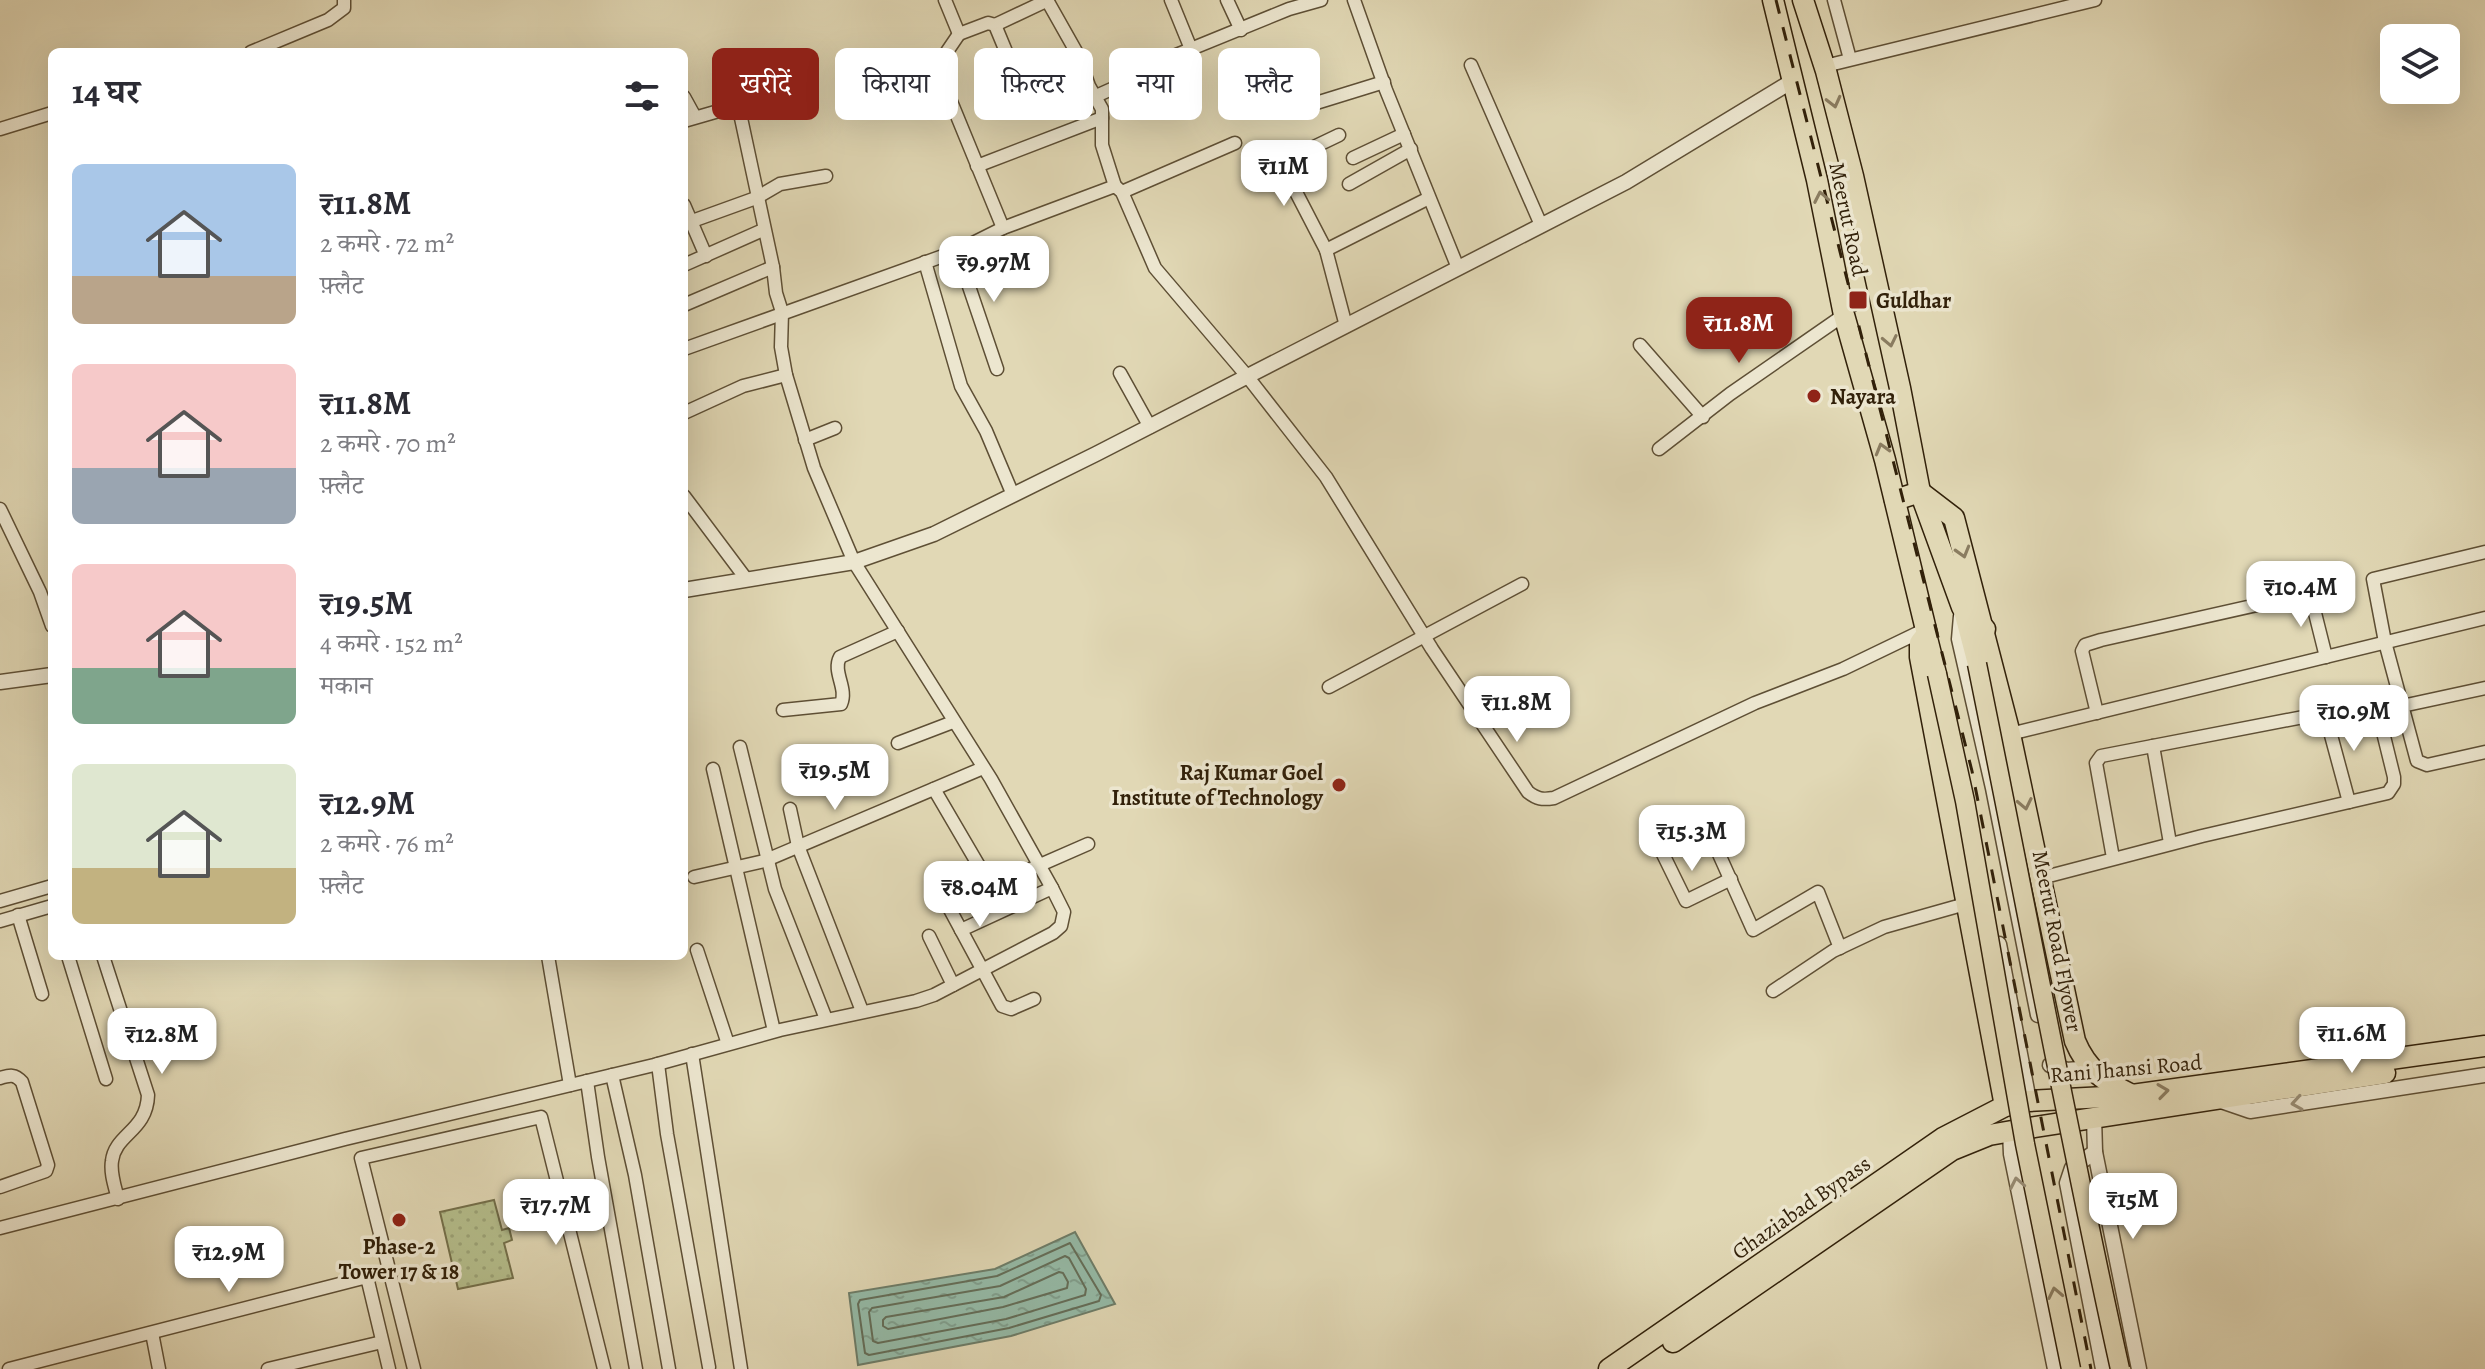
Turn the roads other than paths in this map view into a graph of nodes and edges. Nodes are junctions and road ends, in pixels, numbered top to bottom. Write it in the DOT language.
graph roads {
  1 [pos="344,0"];
  2 [pos="945,0"];
  3 [pos="1048,0"];
  4 [pos="1171,0"];
  5 [pos="1227,0"];
  6 [pos="1321,0"];
  7 [pos="1354,0"];
  8 [pos="1773,0"];
  9 [pos="1803,0"];
  10 [pos="1834,0"];
  11 [pos="2095,0"];
  12 [pos="1288,4"];
  13 [pos="995,25"];
  14 [pos="1241,30"];
  15 [pos="959,34"];
  16 [pos="261,48"];
  17 [pos="1005,48"];
  18 [pos="1191,48"];
  19 [pos="1194,48"];
  20 [pos="1850,59"];
  21 [pos="1471,65"];
  22 [pos="1825,66"];
  23 [pos="1794,80"];
  24 [pos="1384,82"];
  25 [pos="1109,90"];
  26 [pos="1096,96"];
  27 [pos="1320,102"];
  28 [pos="48,114"];
  29 [pos="1102,118"];
  30 [pos="689,119"];
  31 [pos="0,129"];
  32 [pos="1404,134"];
  33 [pos="1339,135"];
  34 [pos="1235,143"];
  35 [pos="1411,149"];
  36 [pos="1353,158"];
  37 [pos="977,166"];
  38 [pos="826,176"];
  39 [pos="1349,184"];
  40 [pos="1119,189"];
  41 [pos="756,198"];
  42 [pos="1429,198"];
  43 [pos="688,222"];
  44 [pos="688,224"];
  45 [pos="1541,225"];
  46 [pos="1003,228"];
  47 [pos="763,230"];
  48 [pos="1326,250"];
  49 [pos="957,251"];
  50 [pos="706,256"];
  51 [pos="925,262"];
  52 [pos="688,263"];
  53 [pos="773,267"];
  54 [pos="1458,268"];
  55 [pos="688,303"];
  56 [pos="782,312"];
  57 [pos="1844,315"];
  58 [pos="1346,326"];
  59 [pos="1640,345"];
  60 [pos="688,347"];
  61 [pos="997,369"];
  62 [pos="1120,373"];
  63 [pos="786,375"];
  64 [pos="1247,376"];
  65 [pos="688,411"];
  66 [pos="1703,417"];
  67 [pos="1150,427"];
  68 [pos="835,428"];
  69 [pos="805,440"];
  70 [pos="1659,449"];
  71 [pos="1920,492"];
  72 [pos="1013,495"];
  73 [pos="1895,500"];
  74 [pos="688,501"];
  75 [pos="0,509"];
  76 [pos="2485,552"];
  77 [pos="854,562"];
  78 [pos="747,580"];
  79 [pos="1522,584"];
  80 [pos="688,589"];
  81 [pos="1962,607"];
  82 [pos="48,615"];
  83 [pos="2485,618"];
  84 [pos="1985,629"];
  85 [pos="898,631"];
  86 [pos="1926,631"];
  87 [pos="1424,636"];
  88 [pos="2385,642"];
  89 [pos="2326,657"];
  90 [pos="48,676"];
  91 [pos="0,682"];
  92 [pos="1329,687"];
  93 [pos="2485,688"];
  94 [pos="2402,706"];
  95 [pos="783,710"];
  96 [pos="2097,713"];
  97 [pos="2325,713"];
  98 [pos="953,722"];
  99 [pos="2010,734"];
  100 [pos="898,743"];
  101 [pos="2153,746"];
  102 [pos="740,747"];
  103 [pos="2485,752"];
  104 [pos="983,768"];
  105 [pos="713,769"];
  106 [pos="934,789"];
  107 [pos="2349,802"];
  108 [pos="790,809"];
  109 [pos="1714,843"];
  110 [pos="2170,843"];
  111 [pos="1088,844"];
  112 [pos="798,846"];
  113 [pos="1660,848"];
  114 [pos="2113,858"];
  115 [pos="767,860"];
  116 [pos="1039,866"];
  117 [pos="736,868"];
  118 [pos="694,877"];
  119 [pos="2041,878"];
  120 [pos="1731,879"];
  121 [pos="48,887"];
  122 [pos="1052,888"];
  123 [pos="0,901"];
  124 [pos="1969,903"];
  125 [pos="947,904"];
  126 [pos="48,907"];
  127 [pos="18,915"];
  128 [pos="0,921"];
  129 [pos="961,930"];
  130 [pos="929,936"];
  131 [pos="1840,948"];
  132 [pos="697,950"];
  133 [pos="69,960"];
  134 [pos="104,960"];
  135 [pos="549,960"];
  136 [pos="981,970"];
  137 [pos="953,985"];
  138 [pos="1773,991"];
  139 [pos="42,994"];
  140 [pos="1034,999"];
  141 [pos="862,1011"];
  142 [pos="826,1019"];
  143 [pos="774,1031"];
  144 [pos="2485,1038"];
  145 [pos="728,1044"];
  146 [pos="2485,1046"];
  147 [pos="692,1054"];
  148 [pos="2485,1058"];
  149 [pos="2021,1060"];
  150 [pos="658,1064"];
  151 [pos="1997,1068"];
  152 [pos="2090,1068"];
  153 [pos="612,1075"];
  154 [pos="2485,1075"];
  155 [pos="0,1078"];
  156 [pos="106,1079"];
  157 [pos="587,1081"];
  158 [pos="570,1085"];
  159 [pos="2262,1085"];
  160 [pos="2222,1091"];
  161 [pos="2132,1095"];
  162 [pos="2029,1101"];
  163 [pos="2005,1106"];
  164 [pos="2094,1117"];
  165 [pos="2010,1131"];
  166 [pos="2095,1152"];
  167 [pos="0,1187"];
  168 [pos="118,1199"];
  169 [pos="0,1228"];
  170 [pos="152,1333"];
  171 [pos="382,1342"];
  172 [pos="709,1367"];
  173 [pos="9,1369"];
  174 [pos="159,1369"];
  175 [pos="268,1369"];
  176 [pos="389,1369"];
  177 [pos="414,1369"];
  178 [pos="604,1369"];
  179 [pos="636,1369"];
  180 [pos="669,1369"];
  181 [pos="741,1369"];
  182 [pos="1609,1369"];
  183 [pos="1633,1369"];
  184 [pos="2055,1369"];
  185 [pos="2071,1369"];
  186 [pos="2103,1369"];
  187 [pos="2120,1369"];
  188 [pos="2139,1369"];
  1 -- 16 [label="street"];
  2 -- 15 [label="street"];
  3 -- 13 [label="street"];
  3 -- 26 [label="street"];
  4 -- 18 [label="street"];
  5 -- 14 [label="street"];
  6 -- 12 [label="street"];
  7 -- 24 [label="street"];
  8 -- 23 [label="highway, Meerut Road"];
  9 -- 22 [label="highway, Meerut Road"];
  10 -- 20 [label="street"];
  11 -- 20 [label="street"];
  12 -- 14 [label="street"];
  13 -- 15 [label="street"];
  13 -- 17 [label="street"];
  14 -- 19 [label="street"];
  15 -- 37 [label="street"];
  20 -- 22 [label="street"];
  21 -- 45 [label="street"];
  22 -- 71 [label="highway, Meerut Road, one-way"];
  23 -- 45 [label="street"];
  57 -- 23 [label="highway, Meerut Road, one-way"];
  24 -- 27 [label="street"];
  24 -- 32 [label="street"];
  25 -- 26 [label="street"];
  26 -- 29 [label="street"];
  28 -- 31 [label="street"];
  29 -- 37 [label="street"];
  29 -- 40 [label="street"];
  30 -- 41 [label="street"];
  32 -- 35 [label="street"];
  32 -- 36 [label="street"];
  33 -- 48 [label="street"];
  34 -- 40 [label="street"];
  35 -- 39 [label="street"];
  35 -- 42 [label="street"];
  37 -- 46 [label="street"];
  38 -- 41 [label="street"];
  40 -- 46 [label="street"];
  40 -- 64 [label="street"];
  41 -- 43 [label="street"];
  41 -- 47 [label="street"];
  42 -- 48 [label="street"];
  42 -- 54 [label="street"];
  44 -- 50 [label="street"];
  45 -- 54 [label="street"];
  46 -- 49 [label="street"];
  47 -- 50 [label="street"];
  47 -- 53 [label="street"];
  48 -- 58 [label="street"];
  49 -- 51 [label="street"];
  49 -- 61 [label="street"];
  50 -- 52 [label="street"];
  51 -- 56 [label="street"];
  51 -- 72 [label="street"];
  53 -- 55 [label="street"];
  53 -- 56 [label="street"];
  54 -- 58 [label="street"];
  56 -- 60 [label="street"];
  56 -- 63 [label="street"];
  57 -- 66 [label="street"];
  73 -- 57 [label="highway, Meerut Road, one-way"];
  58 -- 64 [label="street"];
  59 -- 66 [label="street"];
  62 -- 67 [label="street"];
  63 -- 65 [label="street"];
  63 -- 69 [label="street"];
  64 -- 67 [label="street"];
  64 -- 87 [label="street"];
  66 -- 70 [label="street"];
  67 -- 72 [label="street"];
  68 -- 69 [label="street"];
  69 -- 77 [label="street"];
  71 -- 73 [label="highway"];
  71 -- 81 [label="highway, Meerut Road"];
  71 -- 84 [label="highway, one-way"];
  72 -- 77 [label="street"];
  73 -- 86 [label="highway, Meerut Road"];
  74 -- 78 [label="street"];
  75 -- 82 [label="street"];
  76 -- 88 [label="street"];
  77 -- 78 [label="street"];
  77 -- 85 [label="street"];
  78 -- 80 [label="street"];
  79 -- 87 [label="street"];
  81 -- 84 [label="highway"];
  81 -- 152 [label="street"];
  81 -- 187 [label="main road, Meerut Road Flyover, bridge"];
  83 -- 88 [label="street"];
  84 -- 99 [label="highway"];
  85 -- 95 [label="street"];
  85 -- 98 [label="street"];
  86 -- 87 [label="street"];
  86 -- 124 [label="highway, Meerut Road"];
  86 -- 149 [label="street"];
  185 -- 86 [label="main road, one-way, bridge"];
  87 -- 92 [label="street"];
  88 -- 89 [label="street"];
  88 -- 94 [label="street"];
  89 -- 96 [label="street"];
  89 -- 96 [label="street"];
  90 -- 91 [label="street"];
  93 -- 94 [label="street"];
  94 -- 103 [label="street"];
  96 -- 99 [label="street"];
  97 -- 101 [label="street"];
  97 -- 107 [label="street"];
  97 -- 107 [label="street"];
  98 -- 100 [label="street"];
  98 -- 104 [label="street"];
  99 -- 119 [label="highway, one-way"];
  101 -- 110 [label="street"];
  101 -- 114 [label="street"];
  102 -- 115 [label="street"];
  104 -- 106 [label="street"];
  104 -- 116 [label="street"];
  105 -- 117 [label="street"];
  106 -- 112 [label="street"];
  106 -- 116 [label="street"];
  107 -- 110 [label="street"];
  108 -- 112 [label="street"];
  109 -- 120 [label="street"];
  110 -- 114 [label="street"];
  111 -- 116 [label="street"];
  112 -- 115 [label="street"];
  112 -- 141 [label="street"];
  113 -- 120 [label="street"];
  114 -- 119 [label="street"];
  115 -- 117 [label="street"];
  115 -- 142 [label="street"];
  116 -- 122 [label="street"];
  117 -- 118 [label="street"];
  117 -- 143 [label="street"];
  119 -- 152 [label="highway"];
  120 -- 131 [label="street"];
  121 -- 123 [label="street"];
  122 -- 129 [label="street"];
  122 -- 136 [label="street"];
  124 -- 131 [label="street"];
  124 -- 151 [label="highway, Meerut Road"];
  125 -- 129 [label="street"];
  126 -- 127 [label="street"];
  127 -- 128 [label="street"];
  127 -- 139 [label="street"];
  129 -- 136 [label="street"];
  130 -- 137 [label="street"];
  131 -- 138 [label="street"];
  132 -- 145 [label="street"];
  133 -- 156 [label="street"];
  134 -- 168 [label="street"];
  135 -- 158 [label="street"];
  136 -- 137 [label="street"];
  136 -- 140 [label="street"];
  137 -- 141 [label="street"];
  141 -- 142 [label="street"];
  142 -- 143 [label="street"];
  143 -- 145 [label="street"];
  144 -- 160 [label="street"];
  145 -- 147 [label="street"];
  146 -- 159 [label="highway"];
  147 -- 150 [label="street"];
  147 -- 181 [label="street"];
  148 -- 159 [label="highway"];
  149 -- 151 [label="highway"];
  149 -- 162 [label="street"];
  150 -- 153 [label="street"];
  150 -- 172 [label="street"];
  151 -- 163 [label="highway, Meerut Road"];
  152 -- 161 [label="highway"];
  153 -- 157 [label="street"];
  153 -- 180 [label="street"];
  154 -- 160 [label="street, one-way"];
  155 -- 167 [label="street"];
  157 -- 158 [label="street"];
  157 -- 179 [label="street"];
  158 -- 168 [label="street"];
  159 -- 160 [label="highway"];
  161 -- 160 [label="highway, Rani Jhansi Road, one-way"];
  160 -- 164 [label="highway, Ghaziabad Bypass"];
  161 -- 162 [label="highway, Rani Jhansi Road"];
  162 -- 163 [label="highway, Ghaziabad Bypass"];
  163 -- 182 [label="highway, Ghaziabad Bypass"];
  164 -- 165 [label="highway, Ghaziabad Bypass"];
  164 -- 166 [label="street"];
  165 -- 183 [label="highway, Ghaziabad Bypass"];
  184 -- 165 [label="street, one-way"];
  166 -- 186 [label="street"];
  166 -- 188 [label="street"];
  168 -- 169 [label="street"];
  170 -- 171 [label="street"];
  170 -- 173 [label="street"];
  170 -- 174 [label="street"];
  171 -- 175 [label="street"];
  171 -- 176 [label="street"];
  177 -- 178 [label="street"];
}
